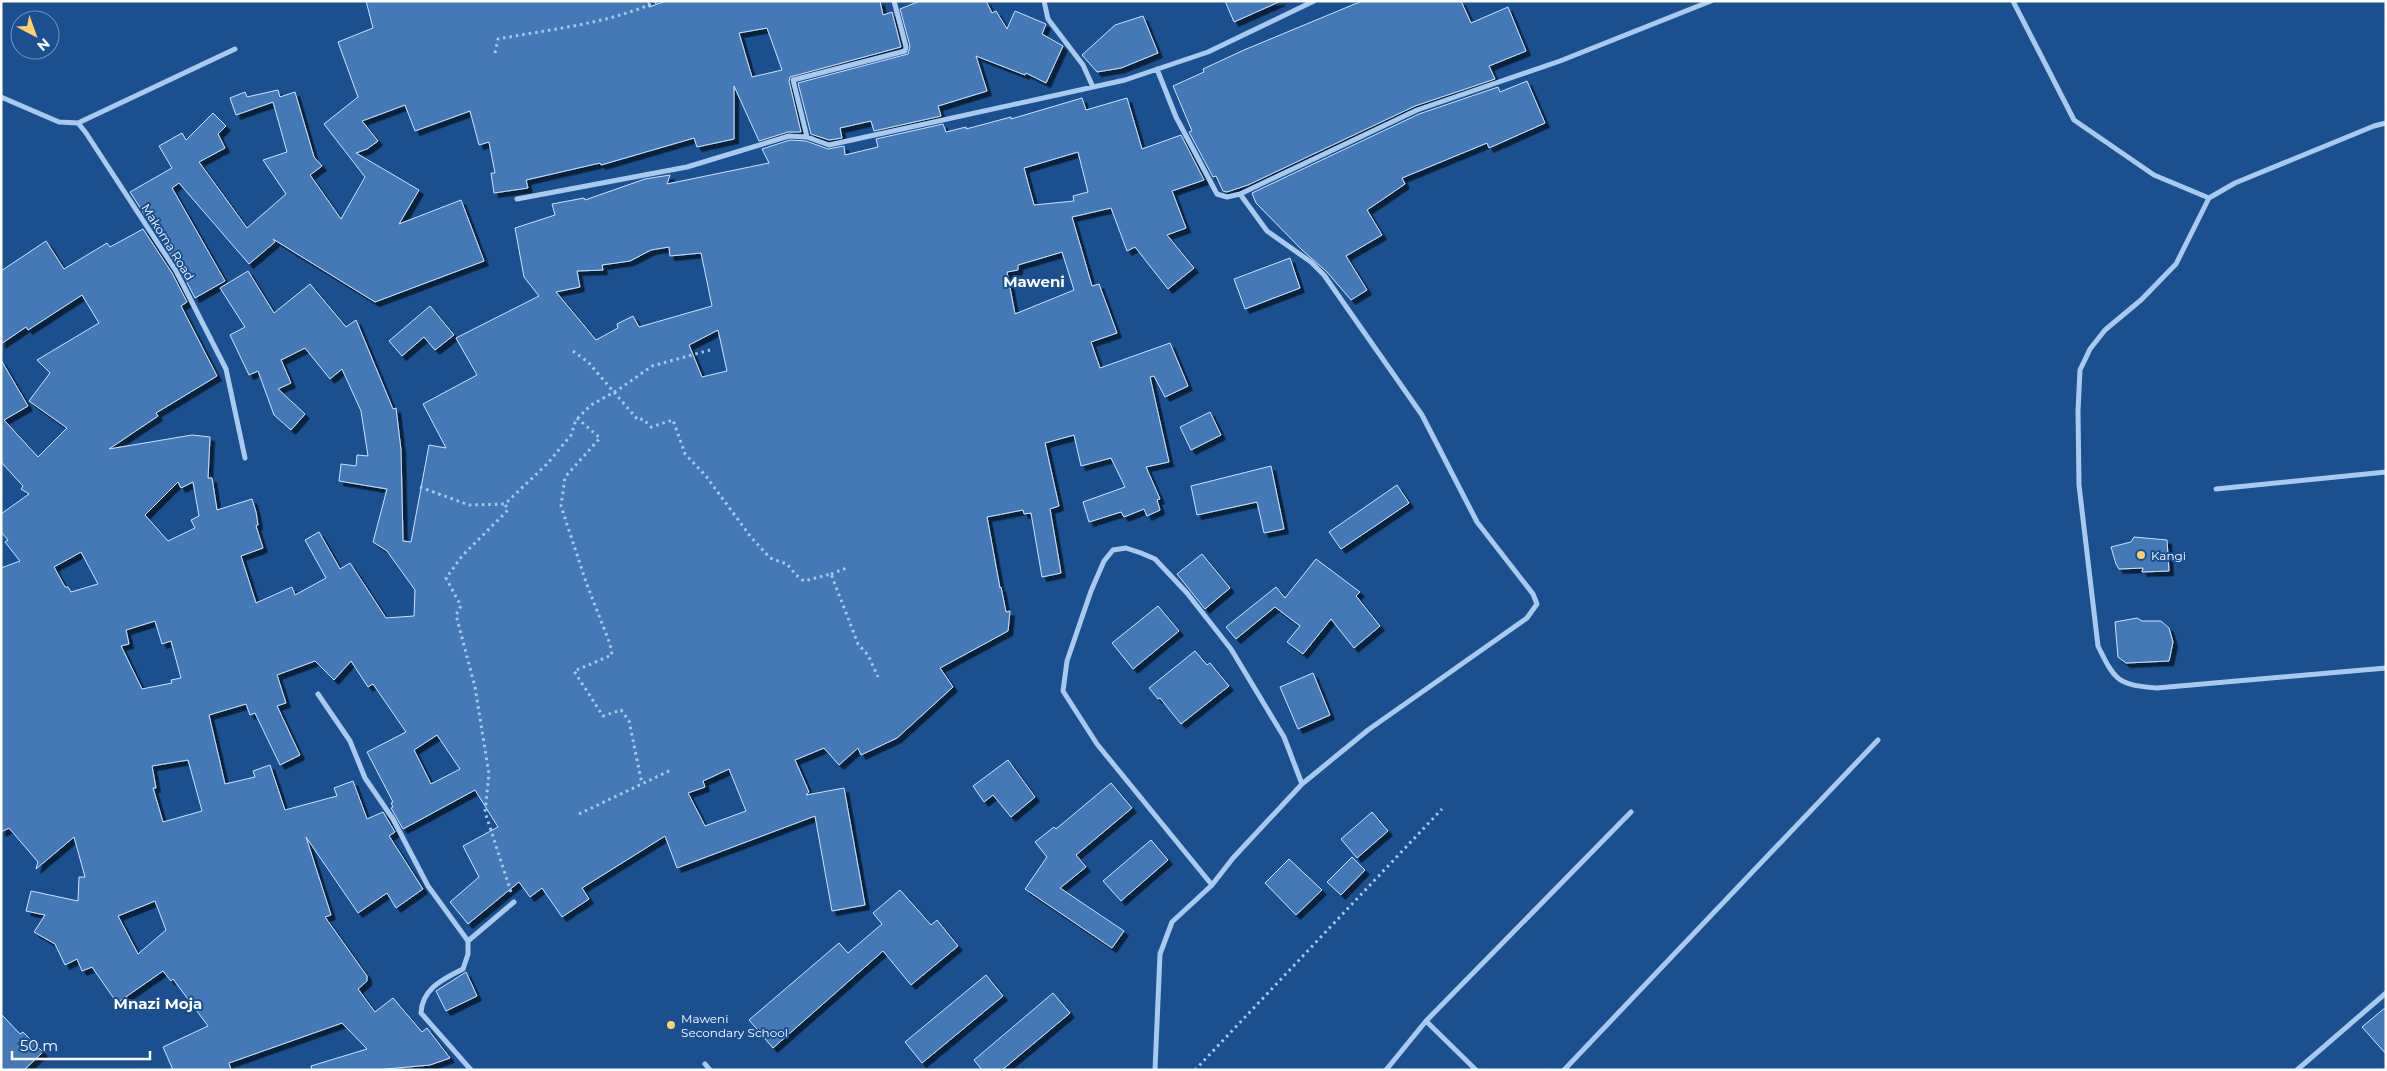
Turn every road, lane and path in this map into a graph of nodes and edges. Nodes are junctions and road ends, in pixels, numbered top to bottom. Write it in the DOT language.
graph roads {
  1 [pos="658,1"];
  2 [pos="894,1"];
  3 [pos="1044,1"];
  4 [pos="1314,1"];
  5 [pos="1711,1"];
  6 [pos="2013,1"];
  7 [pos="235,49"];
  8 [pos="495,53"];
  9 [pos="1157,69"];
  10 [pos="1093,87"];
  11 [pos="1,97"];
  12 [pos="2386,123"];
  13 [pos="78,124"];
  14 [pos="807,137"];
  15 [pos="1240,194"];
  16 [pos="2209,198"];
  17 [pos="517,199"];
  18 [pos="710,350"];
  19 [pos="572,351"];
  20 [pos="612,393"];
  21 [pos="577,418"];
  22 [pos="245,458"];
  23 [pos="2386,472"];
  24 [pos="420,487"];
  25 [pos="2216,489"];
  26 [pos="505,504"];
  27 [pos="849,567"];
  28 [pos="831,574"];
  29 [pos="2386,668"];
  30 [pos="878,677"];
  31 [pos="318,694"];
  32 [pos="1878,740"];
  33 [pos="671,770"];
  34 [pos="642,784"];
  35 [pos="1302,784"];
  36 [pos="1442,809"];
  37 [pos="1631,812"];
  38 [pos="579,814"];
  39 [pos="1212,884"];
  40 [pos="514,902"];
  41 [pos="468,941"];
  42 [pos="2386,993"];
  43 [pos="1426,1021"];
  44 [pos="705,1064"];
  45 [pos="471,1070"];
  46 [pos="710,1070"];
  47 [pos="1156,1070"];
  48 [pos="1195,1070"];
  49 [pos="1386,1070"];
  50 [pos="1476,1070"];
  51 [pos="1564,1070"];
  52 [pos="2297,1070"];
  1 -- 8 [label="path"];
  2 -- 14 [label="street"];
  3 -- 10 [label="street"];
  4 -- 9 [label="street"];
  5 -- 15 [label="street"];
  6 -- 16 [label="street"];
  7 -- 13 [label="street"];
  9 -- 10 [label="street"];
  9 -- 15 [label="street"];
  10 -- 14 [label="street"];
  11 -- 13 [label="street"];
  12 -- 16 [label="street"];
  13 -- 22 [label="street, Makoma Road"];
  14 -- 17 [label="street"];
  15 -- 35 [label="street"];
  16 -- 29 [label="street"];
  18 -- 20 [label="path"];
  19 -- 20 [label="path"];
  20 -- 21 [label="path"];
  20 -- 28 [label="path"];
  21 -- 26 [label="path"];
  21 -- 34 [label="path"];
  23 -- 25 [label="street"];
  24 -- 26 [label="path"];
  26 -- 40 [label="path"];
  27 -- 28 [label="path"];
  28 -- 30 [label="path"];
  31 -- 41 [label="street"];
  32 -- 51 [label="street"];
  33 -- 34 [label="path"];
  34 -- 38 [label="path"];
  35 -- 39 [label="street"];
  35 -- 39 [label="street"];
  36 -- 48 [label="path"];
  37 -- 43 [label="street"];
  39 -- 47 [label="street"];
  40 -- 41 [label="street"];
  41 -- 45 [label="street"];
  42 -- 52 [label="street"];
  43 -- 49 [label="street"];
  43 -- 50 [label="street"];
  44 -- 46 [label="street"];
}
